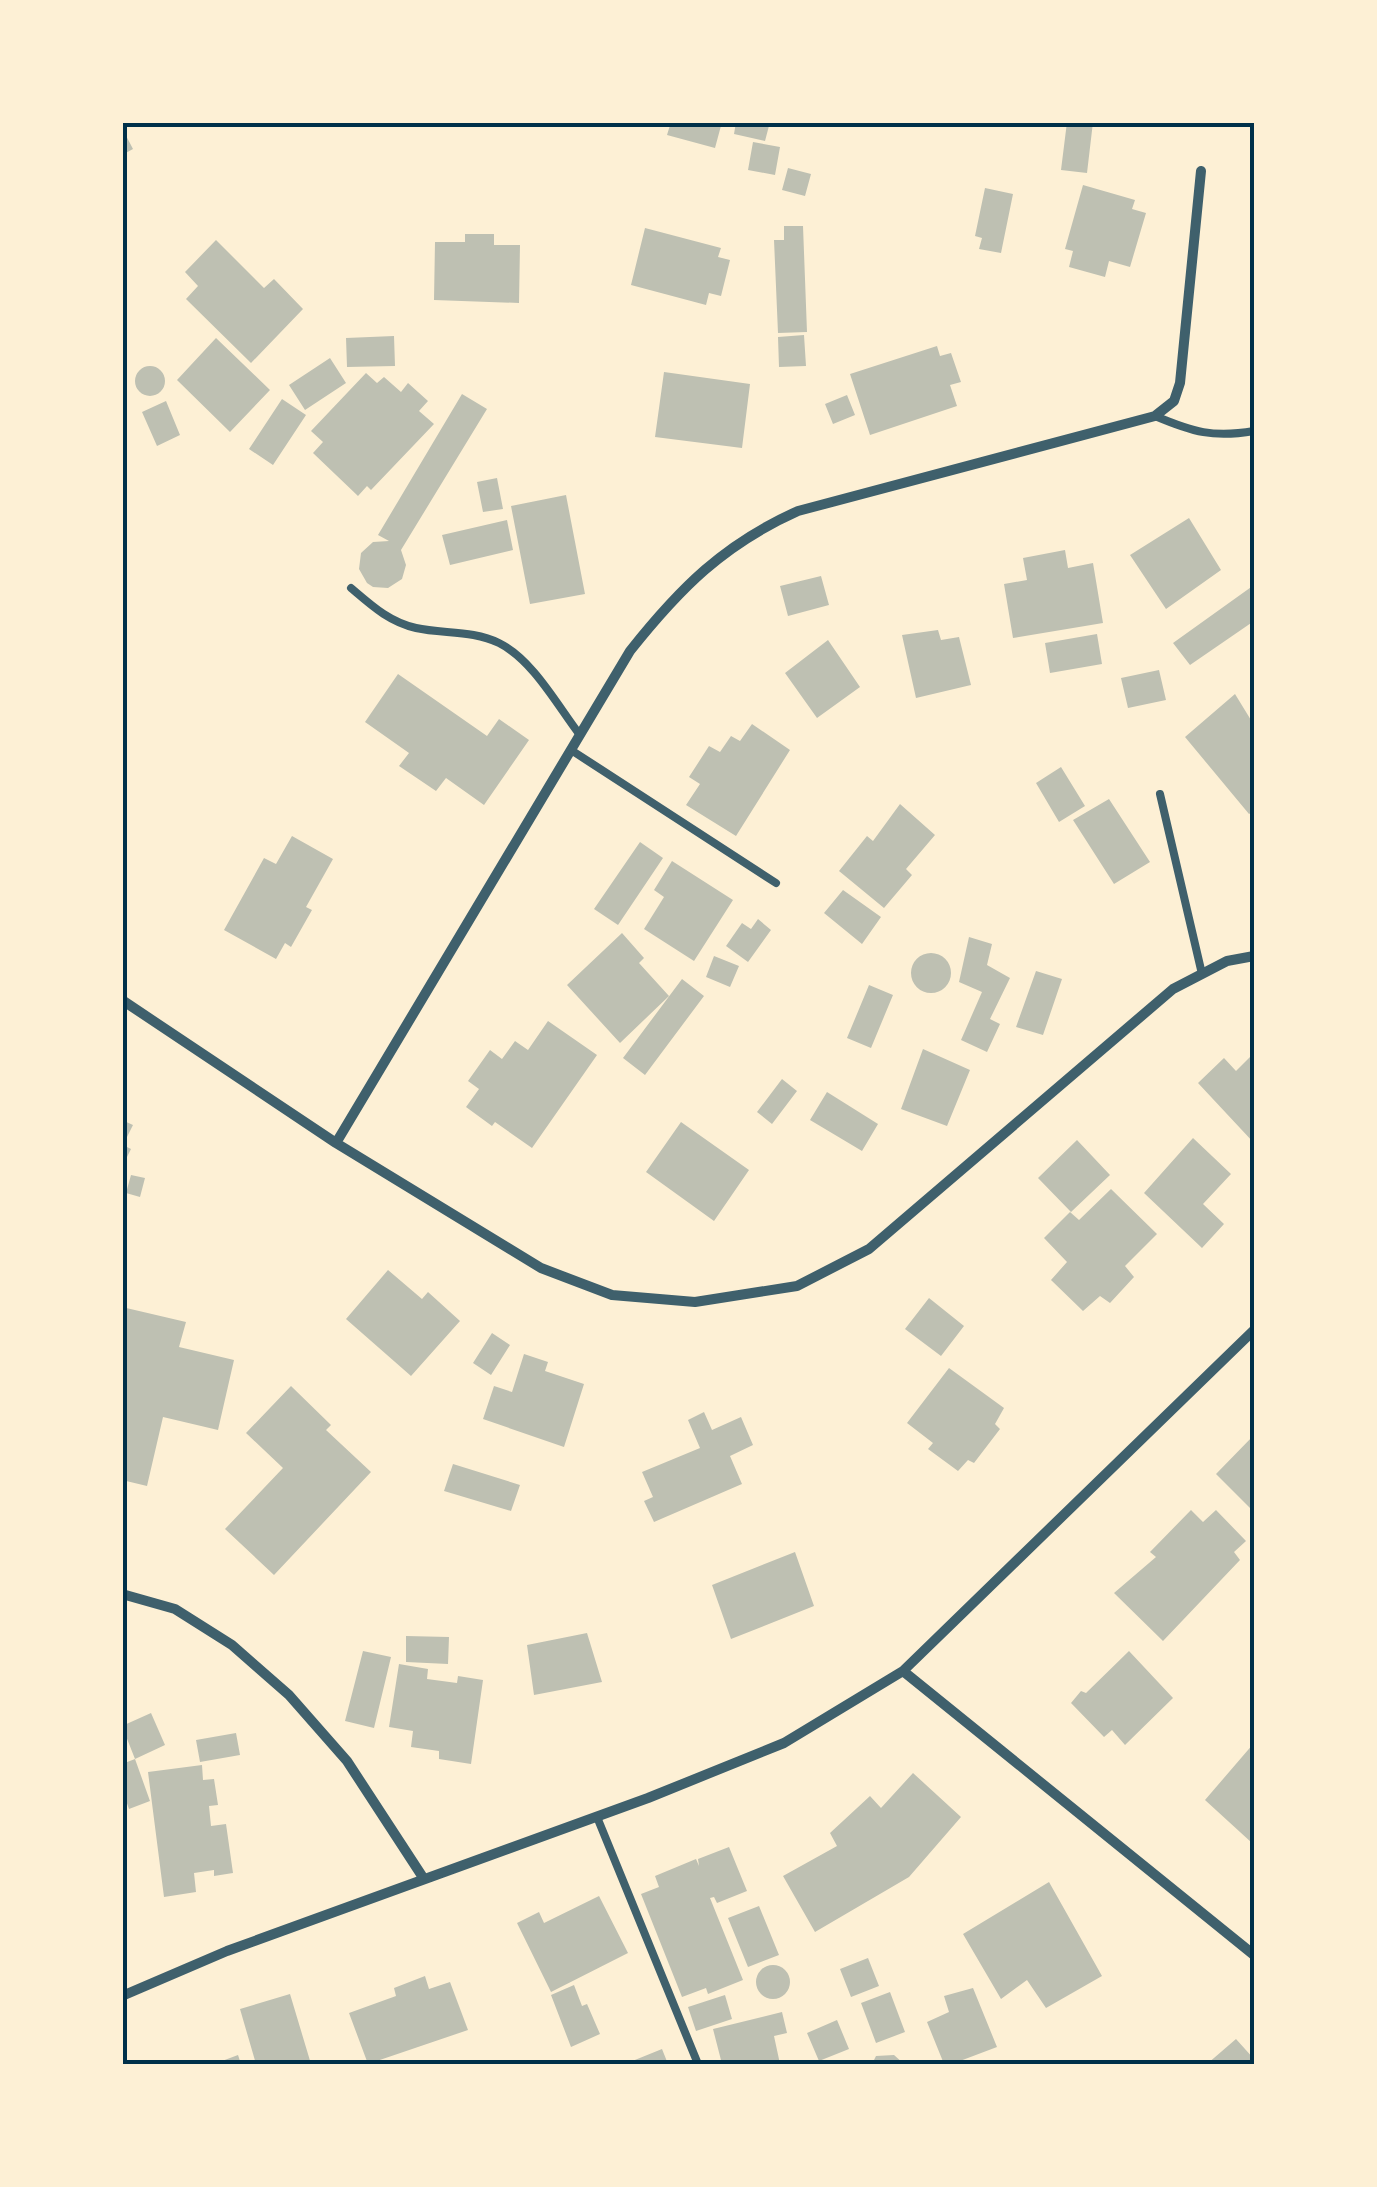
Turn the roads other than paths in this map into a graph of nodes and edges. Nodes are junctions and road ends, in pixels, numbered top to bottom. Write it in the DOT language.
graph roads {
  1 [pos="1201,171"];
  2 [pos="1155,416"];
  3 [pos="1254,432"];
  4 [pos="351,588"];
  5 [pos="580,734"];
  6 [pos="571,750"];
  7 [pos="1160,794"];
  8 [pos="776,883"];
  9 [pos="1254,956"];
  10 [pos="1202,974"];
  11 [pos="122,1000"];
  12 [pos="336,1142"];
  13 [pos="1254,1330"];
  14 [pos="122,1594"];
  15 [pos="903,1671"];
  16 [pos="597,1817"];
  17 [pos="424,1879"];
  18 [pos="1254,1956"];
  19 [pos="122,1996"];
  20 [pos="698,2064"];
  1 -- 2 [label="street"];
  2 -- 3 [label="lane"];
  2 -- 5 [label="street"];
  4 -- 5 [label="lane"];
  5 -- 6 [label="street"];
  6 -- 8 [label="lane"];
  6 -- 12 [label="street"];
  7 -- 10 [label="lane"];
  9 -- 10 [label="street"];
  10 -- 12 [label="street"];
  11 -- 12 [label="street"];
  13 -- 15 [label="street"];
  14 -- 17 [label="street"];
  15 -- 16 [label="street"];
  15 -- 18 [label="street"];
  16 -- 17 [label="street"];
  16 -- 20 [label="lane"];
  17 -- 19 [label="street"];
}
